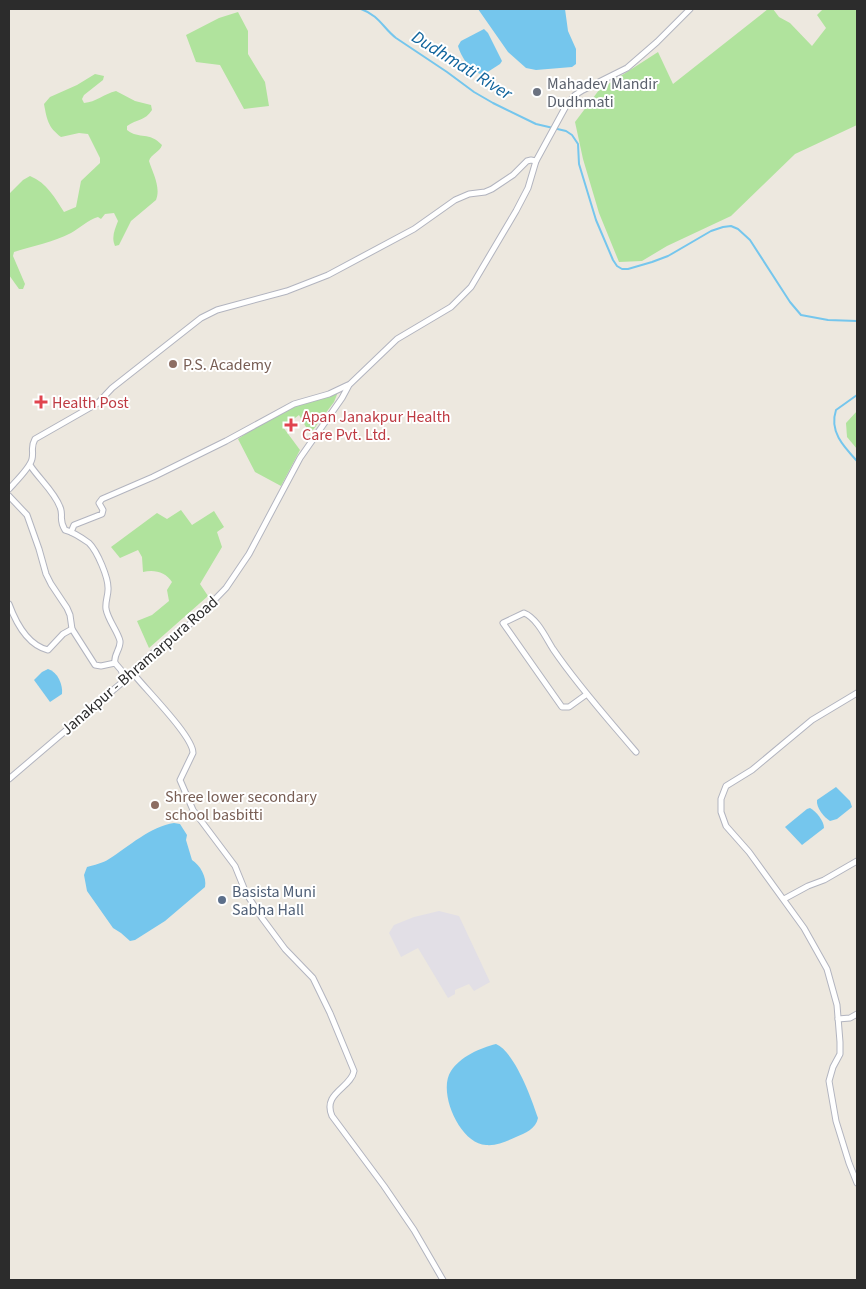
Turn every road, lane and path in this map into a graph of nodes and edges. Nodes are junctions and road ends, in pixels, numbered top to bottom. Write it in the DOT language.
graph roads {
  1 [pos="690,9"];
  2 [pos="536,161"];
  3 [pos="349,385"];
  4 [pos="30,465"];
  5 [pos="9,489"];
  6 [pos="9,496"];
  7 [pos="9,503"];
  8 [pos="16,505"];
  9 [pos="71,532"];
  10 [pos="9,604"];
  11 [pos="72,629"];
  12 [pos="115,663"];
  13 [pos="132,672"];
  14 [pos="125,680"];
  15 [pos="857,693"];
  16 [pos="587,694"];
  17 [pos="636,752"];
  18 [pos="9,779"];
  19 [pos="857,861"];
  20 [pos="784,899"];
  21 [pos="857,1014"];
  22 [pos="838,1019"];
  23 [pos="857,1183"];
  24 [pos="443,1280"];
  1 -- 2 [label="street, Janakpur - Bhramarpura Road"];
  2 -- 3 [label="street, Janakpur - Bhramarpura Road"];
  2 -- 4 [label="street"];
  3 -- 9 [label="street"];
  3 -- 13 [label="street, Janakpur - Bhramarpura Road"];
  4 -- 5 [label="street"];
  4 -- 9 [label="street"];
  6 -- 8 [label="street"];
  7 -- 8 [label="street"];
  8 -- 11 [label="street"];
  9 -- 12 [label="street"];
  10 -- 11 [label="street"];
  11 -- 12 [label="street"];
  12 -- 14 [label="street"];
  13 -- 14 [label="street, Janakpur - Bhramarpura Road"];
  13 -- 24 [label="street"];
  14 -- 18 [label="street, Janakpur - Bhramarpura Road"];
  15 -- 20 [label="street"];
  16 -- 16 [label="street"];
  16 -- 17 [label="street"];
  19 -- 20 [label="street"];
  20 -- 22 [label="street"];
  21 -- 22 [label="street"];
  22 -- 23 [label="street"];
}
